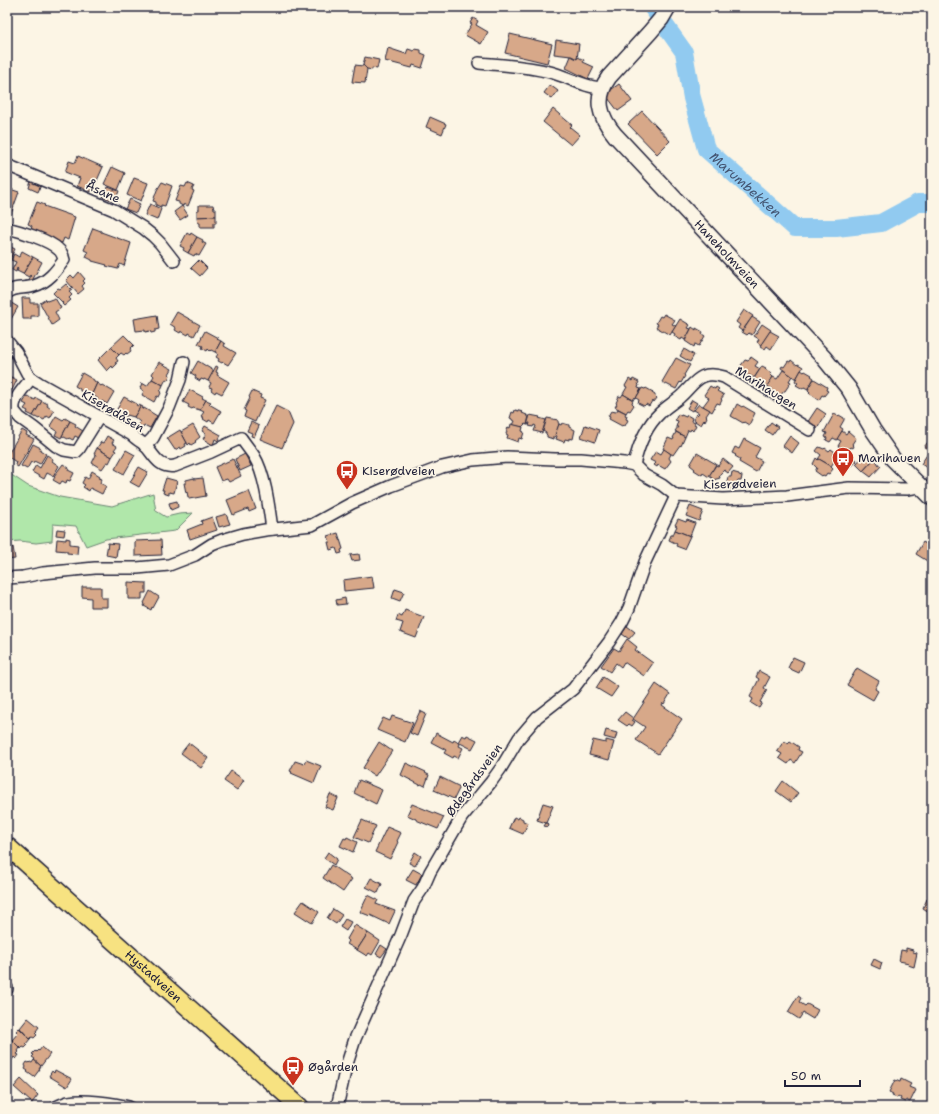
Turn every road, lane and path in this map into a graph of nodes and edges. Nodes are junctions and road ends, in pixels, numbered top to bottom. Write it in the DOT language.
graph roads {
  1 [pos="662,16"];
  2 [pos="479,62"];
  3 [pos="602,88"];
  4 [pos="7,165"];
  5 [pos="7,228"];
  6 [pos="174,261"];
  7 [pos="7,293"];
  8 [pos="7,341"];
  9 [pos="184,362"];
  10 [pos="31,378"];
  11 [pos="99,417"];
  12 [pos="810,430"];
  13 [pos="146,446"];
  14 [pos="634,465"];
  15 [pos="918,485"];
  16 [pos="676,496"];
  17 [pos="932,498"];
  18 [pos="272,529"];
  19 [pos="7,578"];
  20 [pos="7,846"];
  21 [pos="56,1107"];
  22 [pos="129,1107"];
  23 [pos="300,1107"];
  24 [pos="337,1107"];
  1 -- 3 [label="main road"];
  2 -- 3 [label="street"];
  3 -- 15 [label="main road, Haneholmveien"];
  4 -- 6 [label="street, Åsane"];
  5 -- 7 [label="street"];
  8 -- 10 [label="street, Kiserødåsen"];
  9 -- 13 [label="street"];
  10 -- 11 [label="street, Kiserødåsen"];
  10 -- 11 [label="street"];
  11 -- 13 [label="street, Kiserødåsen"];
  12 -- 14 [label="street, Marihaugen"];
  13 -- 18 [label="street, Kiserødåsen"];
  14 -- 16 [label="street"];
  14 -- 18 [label="street"];
  15 -- 16 [label="street, Kiserødveien"];
  15 -- 17 [label="main road, Haneholmveien"];
  16 -- 24 [label="street, Ødegårdsveien"];
  18 -- 19 [label="street"];
  20 -- 23 [label="main road, Hystadveien"];
  21 -- 22 [label="street"];
}
